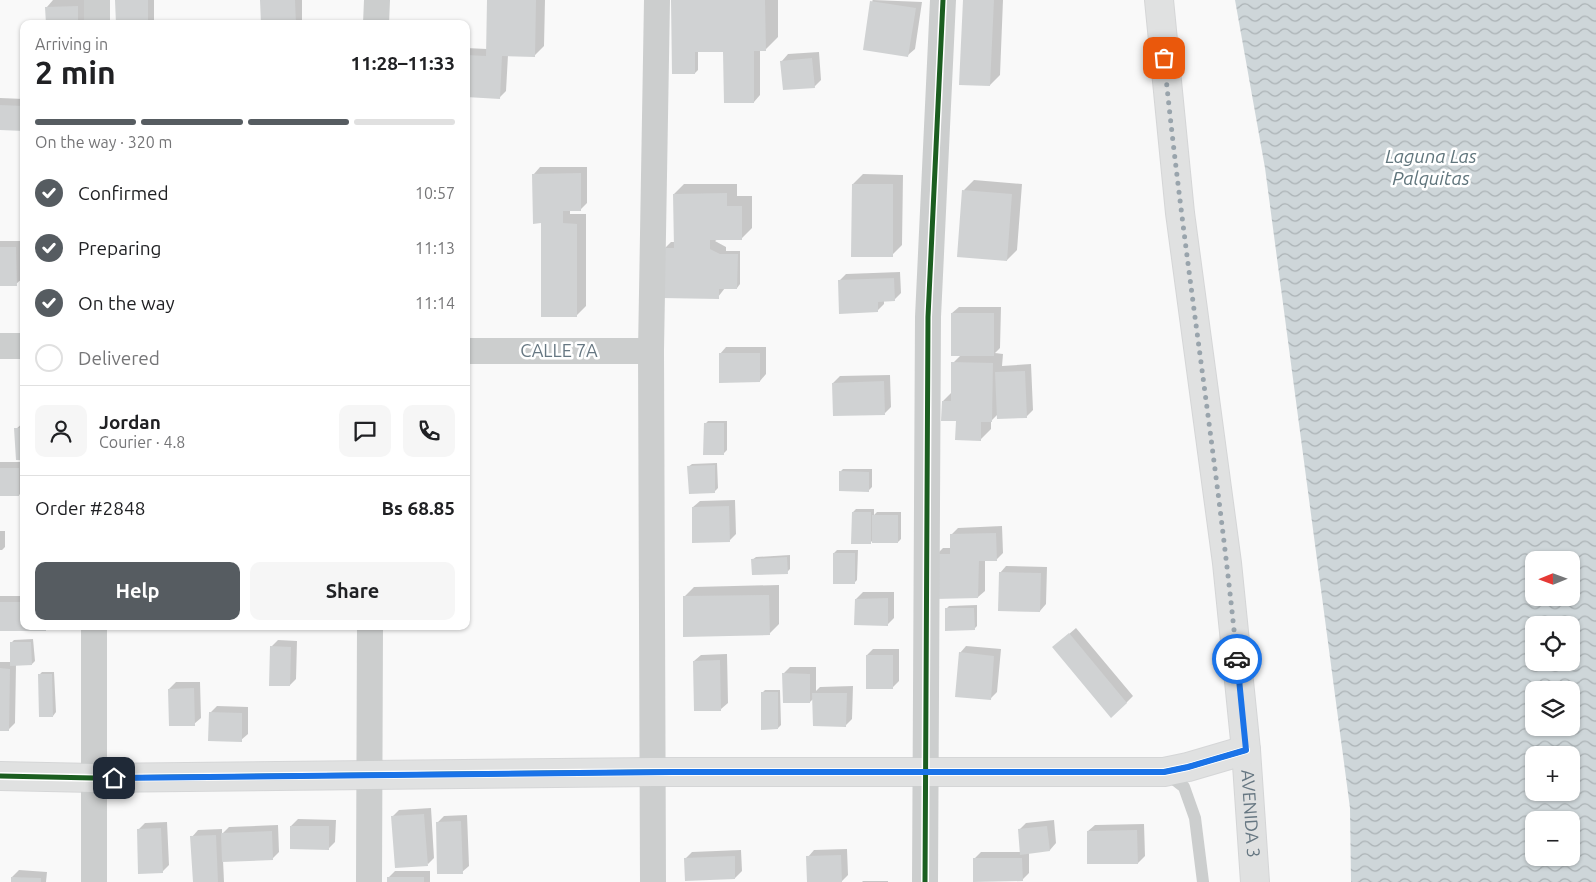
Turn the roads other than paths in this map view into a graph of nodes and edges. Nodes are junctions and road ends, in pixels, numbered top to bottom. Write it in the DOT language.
graph roads {
  1 [pos="98,0"];
  2 [pos="377,0"];
  3 [pos="657,0"];
  4 [pos="943,0"];
  5 [pos="1159,0"];
  6 [pos="97,20"];
  7 [pos="376,20"];
  8 [pos="0,346"];
  9 [pos="20,346"];
  10 [pos="470,351"];
  11 [pos="652,351"];
  12 [pos="94,630"];
  13 [pos="370,630"];
  14 [pos="1246,750"];
  15 [pos="653,772"];
  16 [pos="924,772"];
  17 [pos="1164,772"];
  18 [pos="370,775"];
  19 [pos="0,776"];
  20 [pos="94,778"];
  21 [pos="94,882"];
  22 [pos="369,882"];
  23 [pos="653,882"];
  24 [pos="925,882"];
  25 [pos="1203,882"];
  26 [pos="1255,882"];
  1 -- 6 [label="street"];
  2 -- 7 [label="street"];
  3 -- 11 [label="street"];
  4 -- 16 [label="street"];
  5 -- 14 [label="street, AVENIDA 3"];
  8 -- 9 [label="street"];
  10 -- 11 [label="street, CALLE 7A"];
  11 -- 15 [label="street"];
  12 -- 20 [label="street"];
  13 -- 18 [label="street"];
  14 -- 17 [label="street"];
  14 -- 26 [label="street, AVENIDA 3"];
  15 -- 16 [label="street"];
  15 -- 18 [label="street"];
  15 -- 23 [label="street"];
  16 -- 17 [label="street"];
  16 -- 24 [label="street"];
  17 -- 25 [label="lane"];
  18 -- 20 [label="street"];
  18 -- 22 [label="street"];
  19 -- 20 [label="street"];
  20 -- 21 [label="street"];
}
